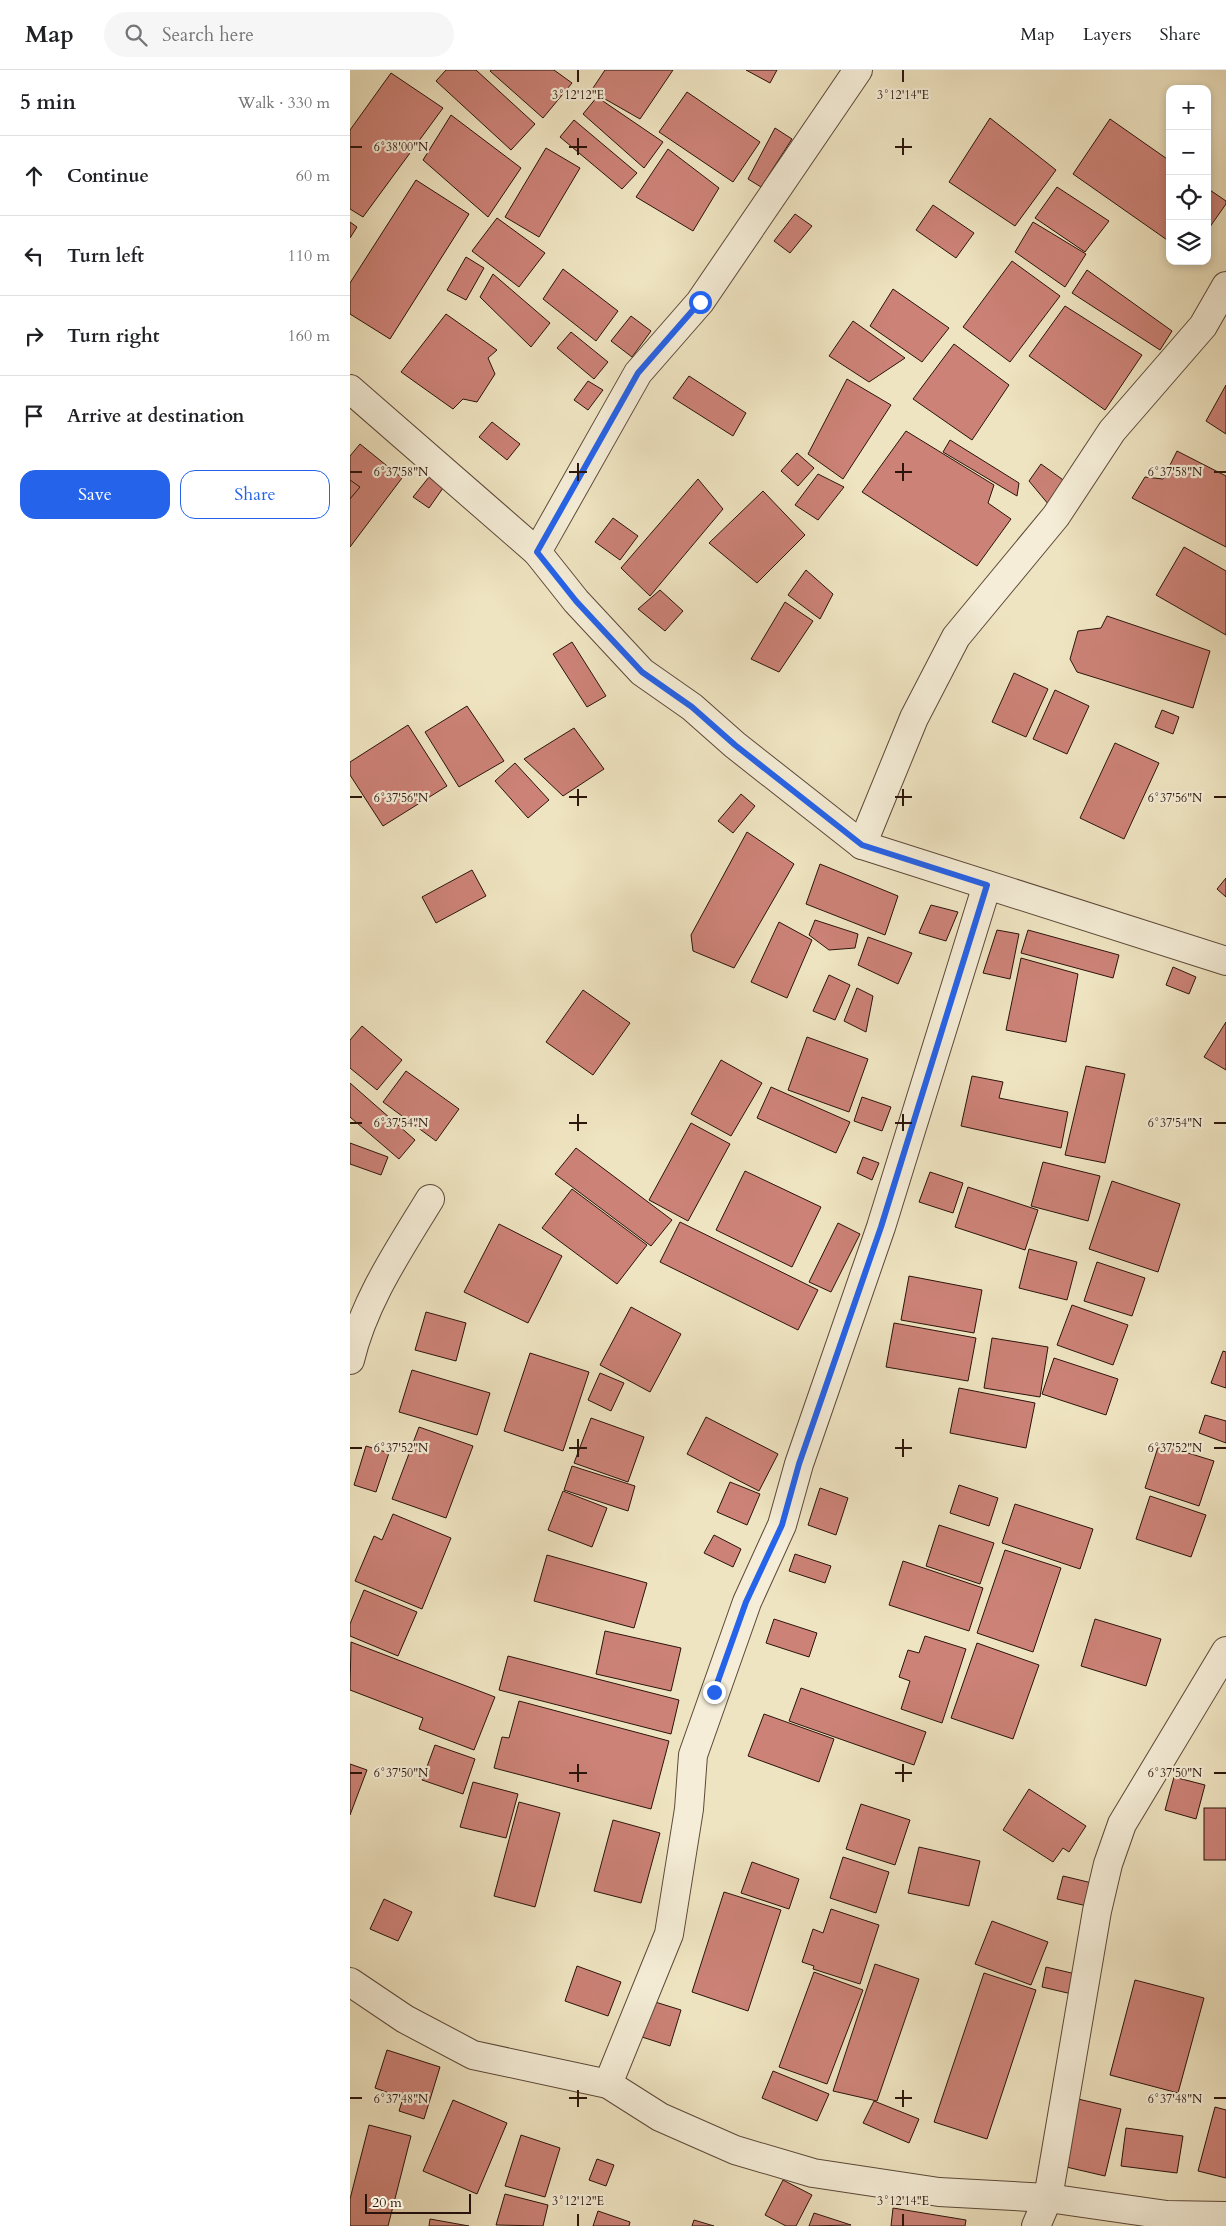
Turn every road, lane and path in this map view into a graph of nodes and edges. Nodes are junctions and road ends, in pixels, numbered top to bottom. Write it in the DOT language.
graph roads {
  1 [pos="858,70"];
  2 [pos="1226,286"];
  3 [pos="350,389"];
  4 [pos="537,552"];
  5 [pos="862,845"];
  6 [pos="987,885"];
  7 [pos="1226,962"];
  8 [pos="430,1199"];
  9 [pos="350,1360"];
  10 [pos="1226,1651"];
  11 [pos="350,1982"];
  12 [pos="608,2084"];
  13 [pos="1048,2198"];
  14 [pos="1226,2216"];
  15 [pos="1036,2226"];
  1 -- 4 [label="street"];
  2 -- 5 [label="street"];
  3 -- 4 [label="street"];
  4 -- 5 [label="street"];
  5 -- 6 [label="street"];
  6 -- 7 [label="street"];
  6 -- 12 [label="street"];
  8 -- 9 [label="street"];
  10 -- 13 [label="street"];
  11 -- 12 [label="street"];
  12 -- 13 [label="street"];
  13 -- 14 [label="street"];
  13 -- 15 [label="street"];
}
